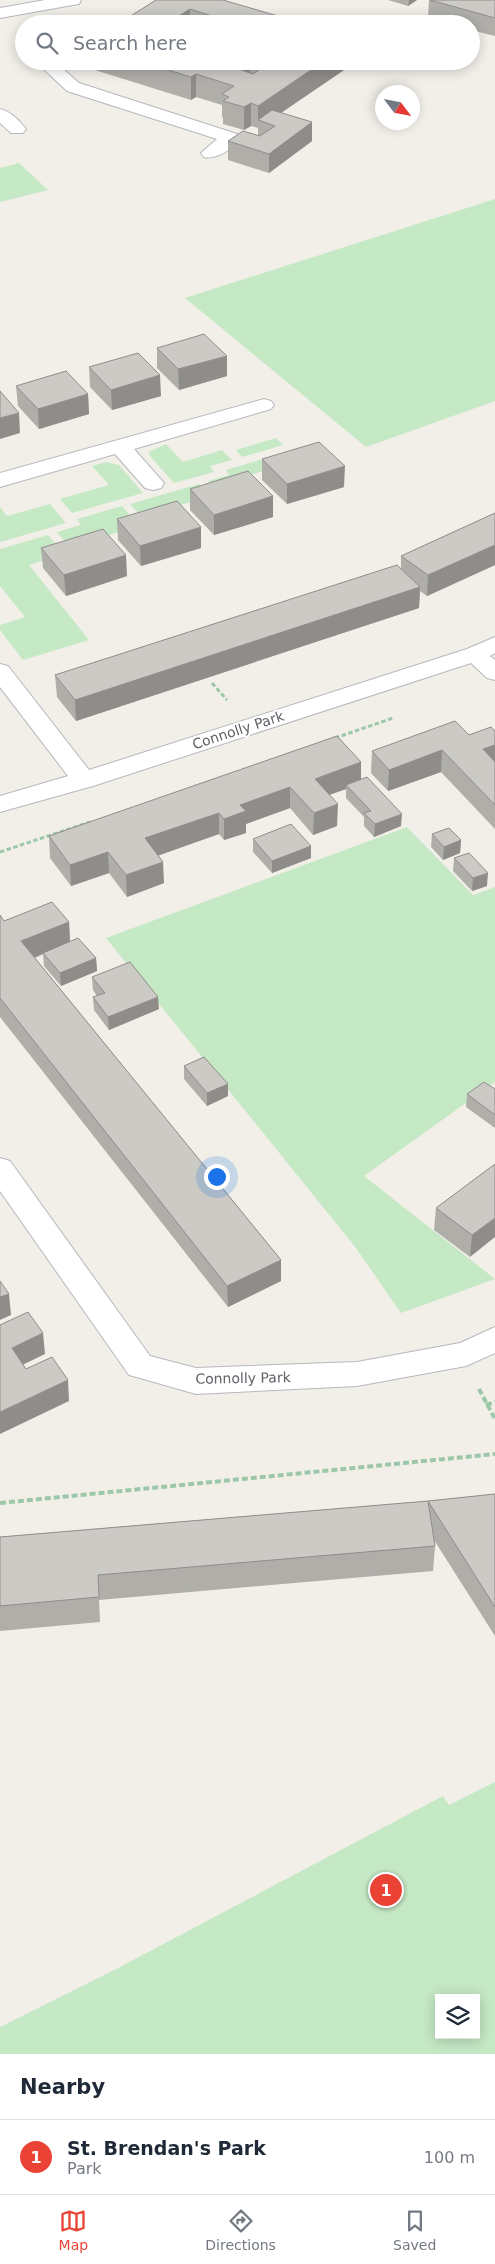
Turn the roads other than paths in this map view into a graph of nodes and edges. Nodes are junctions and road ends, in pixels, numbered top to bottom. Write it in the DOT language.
graph roads {
  1 [pos="73,0"];
  2 [pos="0,12"];
  3 [pos="15,15"];
  4 [pos="31,15"];
  5 [pos="53,70"];
  6 [pos="0,114"];
  7 [pos="17,129"];
  8 [pos="210,153"];
  9 [pos="264,404"];
  10 [pos="120,446"];
  11 [pos="0,480"];
  12 [pos="153,483"];
  13 [pos="485,649"];
  14 [pos="0,671"];
  15 [pos="495,673"];
  16 [pos="84,780"];
  17 [pos="0,804"];
  18 [pos="0,1169"];
  19 [pos="495,1339"];
  1 -- 4 [label="street"];
  2 -- 3 [label="street"];
  5 -- 8 [label="street"];
  6 -- 7 [label="street"];
  9 -- 10 [label="street"];
  10 -- 11 [label="street"];
  10 -- 12 [label="street"];
  13 -- 15 [label="street, Connolly Park"];
  13 -- 16 [label="street, Connolly Park"];
  14 -- 16 [label="street"];
  16 -- 17 [label="street, Connolly Park"];
  18 -- 19 [label="street, Connolly Park"];
}
